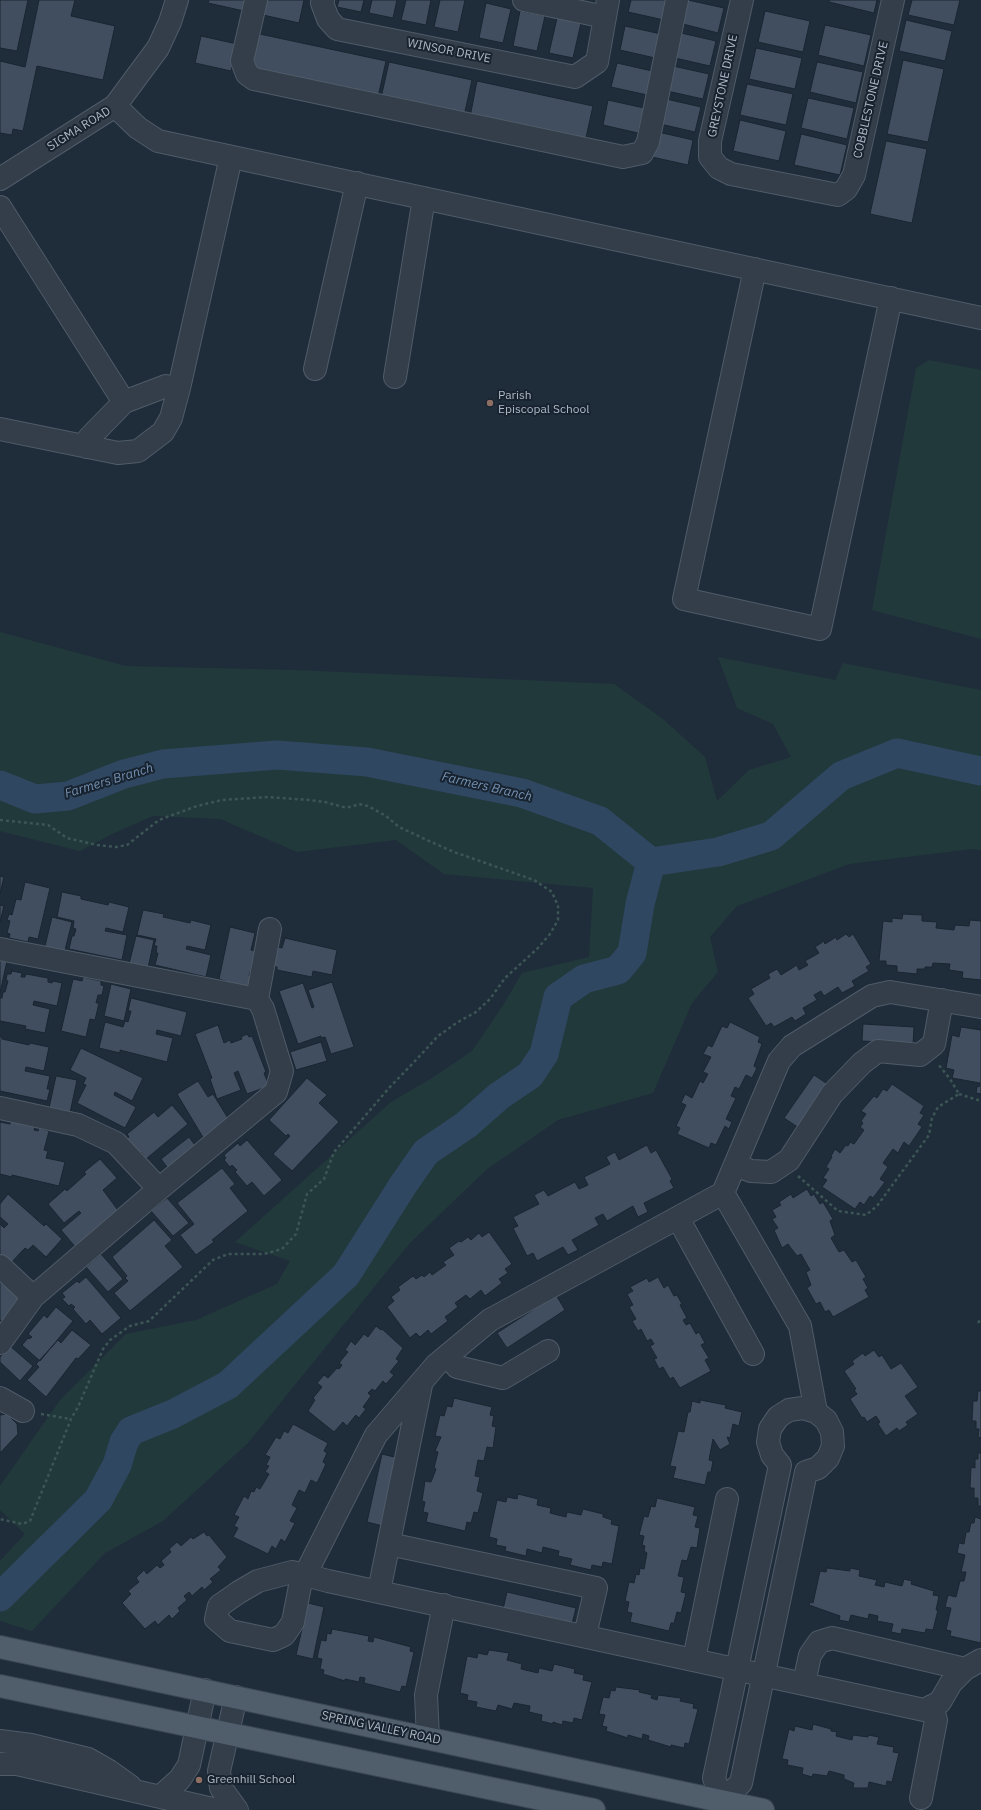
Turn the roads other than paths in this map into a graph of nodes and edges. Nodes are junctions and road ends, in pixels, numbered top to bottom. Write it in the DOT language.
graph roads {
  1 [pos="176,0"];
  2 [pos="256,0"];
  3 [pos="524,0"];
  4 [pos="677,0"];
  5 [pos="742,0"];
  6 [pos="893,0"];
  7 [pos="325,9"];
  8 [pos="607,9"];
  9 [pos="115,106"];
  10 [pos="232,156"];
  11 [pos="0,179"];
  12 [pos="357,183"];
  13 [pos="838,195"];
  14 [pos="424,198"];
  15 [pos="0,207"];
  16 [pos="755,269"];
  17 [pos="891,298"];
  18 [pos="981,318"];
  19 [pos="315,369"];
  20 [pos="395,377"];
  21 [pos="179,388"];
  22 [pos="124,402"];
  23 [pos="0,429"];
  24 [pos="87,447"];
  25 [pos="270,929"];
  26 [pos="0,949"];
  27 [pos="257,999"];
  28 [pos="942,1000"];
  29 [pos="981,1007"];
  30 [pos="0,1108"];
  31 [pos="735,1165"];
  32 [pos="159,1189"];
  33 [pos="723,1193"];
  34 [pos="678,1218"];
  35 [pos="0,1266"];
  36 [pos="33,1298"];
  37 [pos="0,1343"];
  38 [pos="548,1351"];
  39 [pos="753,1354"];
  40 [pos="448,1355"];
  41 [pos="421,1382"];
  42 [pos="0,1398"];
  43 [pos="23,1411"];
  44 [pos="816,1412"];
  45 [pos="727,1499"];
  46 [pos="389,1544"];
  47 [pos="379,1591"];
  48 [pos="444,1605"];
  49 [pos="585,1636"];
  50 [pos="0,1647"];
  51 [pos="694,1659"];
  52 [pos="973,1665"];
  53 [pos="737,1668"];
  54 [pos="763,1675"];
  55 [pos="804,1683"];
  56 [pos="0,1686"];
  57 [pos="205,1690"];
  58 [pos="236,1697"];
  59 [pos="932,1706"];
  60 [pos="198,1726"];
  61 [pos="228,1733"];
  62 [pos="428,1738"];
  63 [pos="0,1741"];
  64 [pos="0,1764"];
  65 [pos="139,1792"];
  66 [pos="160,1798"];
  67 [pos="921,1798"];
  68 [pos="721,1805"];
  69 [pos="217,1810"];
  70 [pos="237,1810"];
  71 [pos="594,1810"];
  72 [pos="763,1810"];
  1 -- 9 [label="street, SIGMA ROAD"];
  2 -- 4 [label="street"];
  3 -- 8 [label="street"];
  5 -- 13 [label="street, GREYSTONE DRIVE"];
  6 -- 13 [label="street, COBBLESTONE DRIVE"];
  7 -- 8 [label="street, WINSOR DRIVE"];
  9 -- 10 [label="street"];
  9 -- 11 [label="street, SIGMA ROAD"];
  10 -- 12 [label="street"];
  10 -- 21 [label="street"];
  12 -- 14 [label="street"];
  12 -- 19 [label="street"];
  14 -- 16 [label="street"];
  14 -- 20 [label="street"];
  15 -- 22 [label="street"];
  16 -- 17 [label="street"];
  16 -- 17 [label="street"];
  17 -- 18 [label="street"];
  21 -- 22 [label="street"];
  21 -- 24 [label="street"];
  22 -- 24 [label="street"];
  23 -- 24 [label="street"];
  25 -- 27 [label="street"];
  26 -- 27 [label="street"];
  27 -- 32 [label="street"];
  28 -- 29 [label="street"];
  28 -- 31 [label="street"];
  28 -- 31 [label="street"];
  30 -- 32 [label="street"];
  31 -- 33 [label="street"];
  32 -- 36 [label="street"];
  33 -- 34 [label="street"];
  33 -- 44 [label="street"];
  34 -- 39 [label="street"];
  34 -- 40 [label="street"];
  35 -- 36 [label="street"];
  36 -- 37 [label="street"];
  38 -- 40 [label="street"];
  40 -- 41 [label="street"];
  41 -- 46 [label="street"];
  41 -- 47 [label="street"];
  42 -- 43 [label="street"];
  44 -- 53 [label="street"];
  44 -- 54 [label="street"];
  45 -- 51 [label="street"];
  46 -- 47 [label="street"];
  46 -- 49 [label="street"];
  47 -- 48 [label="street"];
  48 -- 49 [label="street"];
  48 -- 62 [label="street"];
  49 -- 51 [label="street"];
  50 -- 57 [label="main road, SPRING VALLEY ROAD"];
  51 -- 53 [label="street"];
  52 -- 55 [label="street"];
  52 -- 59 [label="street"];
  53 -- 54 [label="street"];
  53 -- 68 [label="street"];
  54 -- 55 [label="street"];
  54 -- 68 [label="street"];
  55 -- 59 [label="street"];
  56 -- 60 [label="main road"];
  57 -- 58 [label="main road, SPRING VALLEY ROAD"];
  57 -- 60 [label="street"];
  58 -- 61 [label="street"];
  58 -- 62 [label="main road, SPRING VALLEY ROAD"];
  59 -- 67 [label="street"];
  60 -- 61 [label="main road"];
  60 -- 66 [label="street"];
  61 -- 70 [label="street"];
  61 -- 71 [label="main road"];
  62 -- 68 [label="main road, SPRING VALLEY ROAD"];
  63 -- 65 [label="street"];
  64 -- 65 [label="street"];
  65 -- 66 [label="street"];
  66 -- 69 [label="street"];
  68 -- 72 [label="main road, SPRING VALLEY ROAD"];
}
